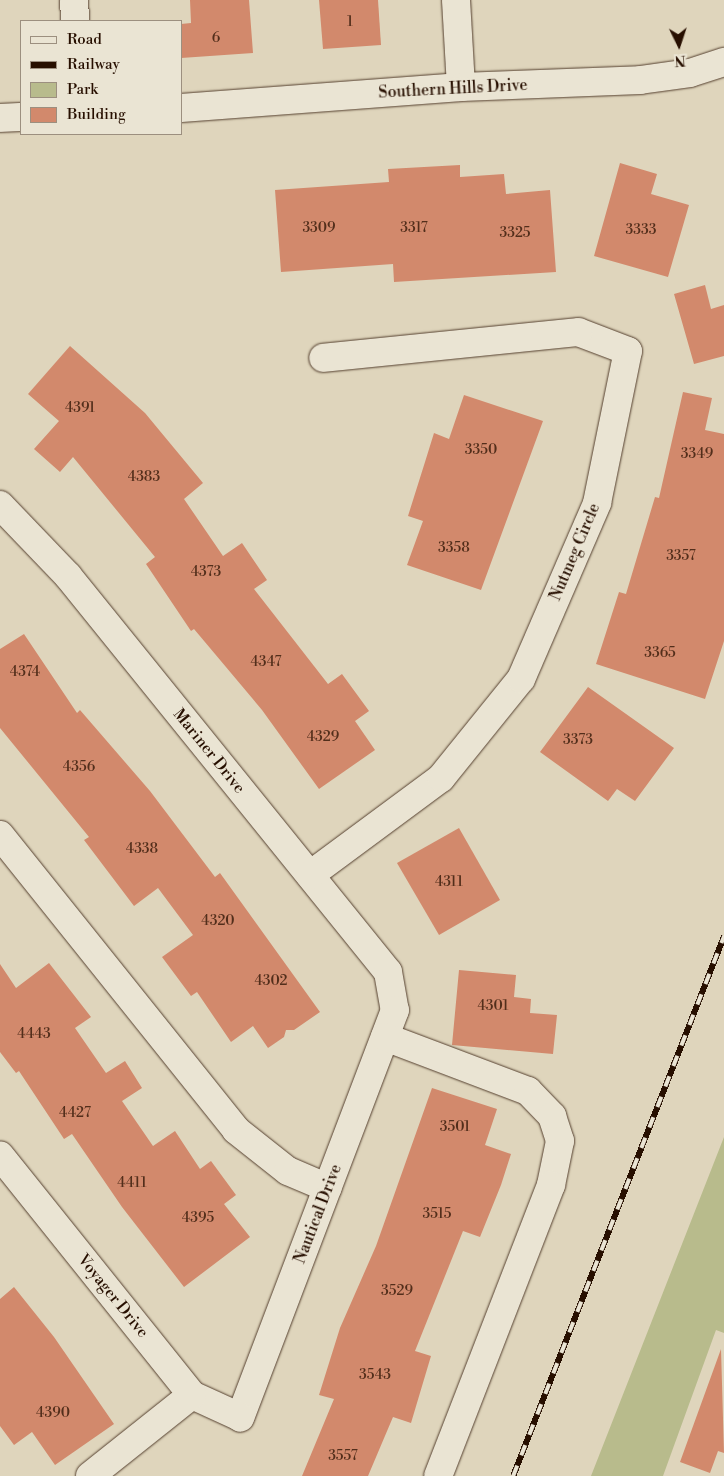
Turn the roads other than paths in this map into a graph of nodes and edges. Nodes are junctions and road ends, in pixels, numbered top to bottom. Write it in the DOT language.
graph roads {
  1 [pos="74,0"];
  2 [pos="456,0"];
  3 [pos="76,20"];
  4 [pos="724,62"];
  5 [pos="461,87"];
  6 [pos="182,108"];
  7 [pos="0,118"];
  8 [pos="20,118"];
  9 [pos="323,358"];
  10 [pos="0,505"];
  11 [pos="0,835"];
  12 [pos="310,875"];
  13 [pos="395,1010"];
  14 [pos="385,1037"];
  15 [pos="0,1155"];
  16 [pos="328,1188"];
  17 [pos="192,1395"];
  18 [pos="240,1417"];
  19 [pos="90,1476"];
  20 [pos="438,1476"];
  1 -- 3 [label="street"];
  2 -- 5 [label="street"];
  4 -- 5 [label="street, Southern Hills Drive"];
  5 -- 6 [label="street, Southern Hills Drive"];
  7 -- 8 [label="street"];
  9 -- 12 [label="street, Nutmeg Circle"];
  10 -- 12 [label="street, Mariner Drive"];
  11 -- 16 [label="street"];
  12 -- 13 [label="street, Mariner Drive"];
  13 -- 14 [label="street, Nautical Drive"];
  14 -- 16 [label="street, Nautical Drive"];
  14 -- 20 [label="street"];
  15 -- 17 [label="street, Voyager Drive"];
  16 -- 18 [label="street, Nautical Drive"];
  17 -- 18 [label="street, Voyager Drive"];
  17 -- 19 [label="street"];
}
